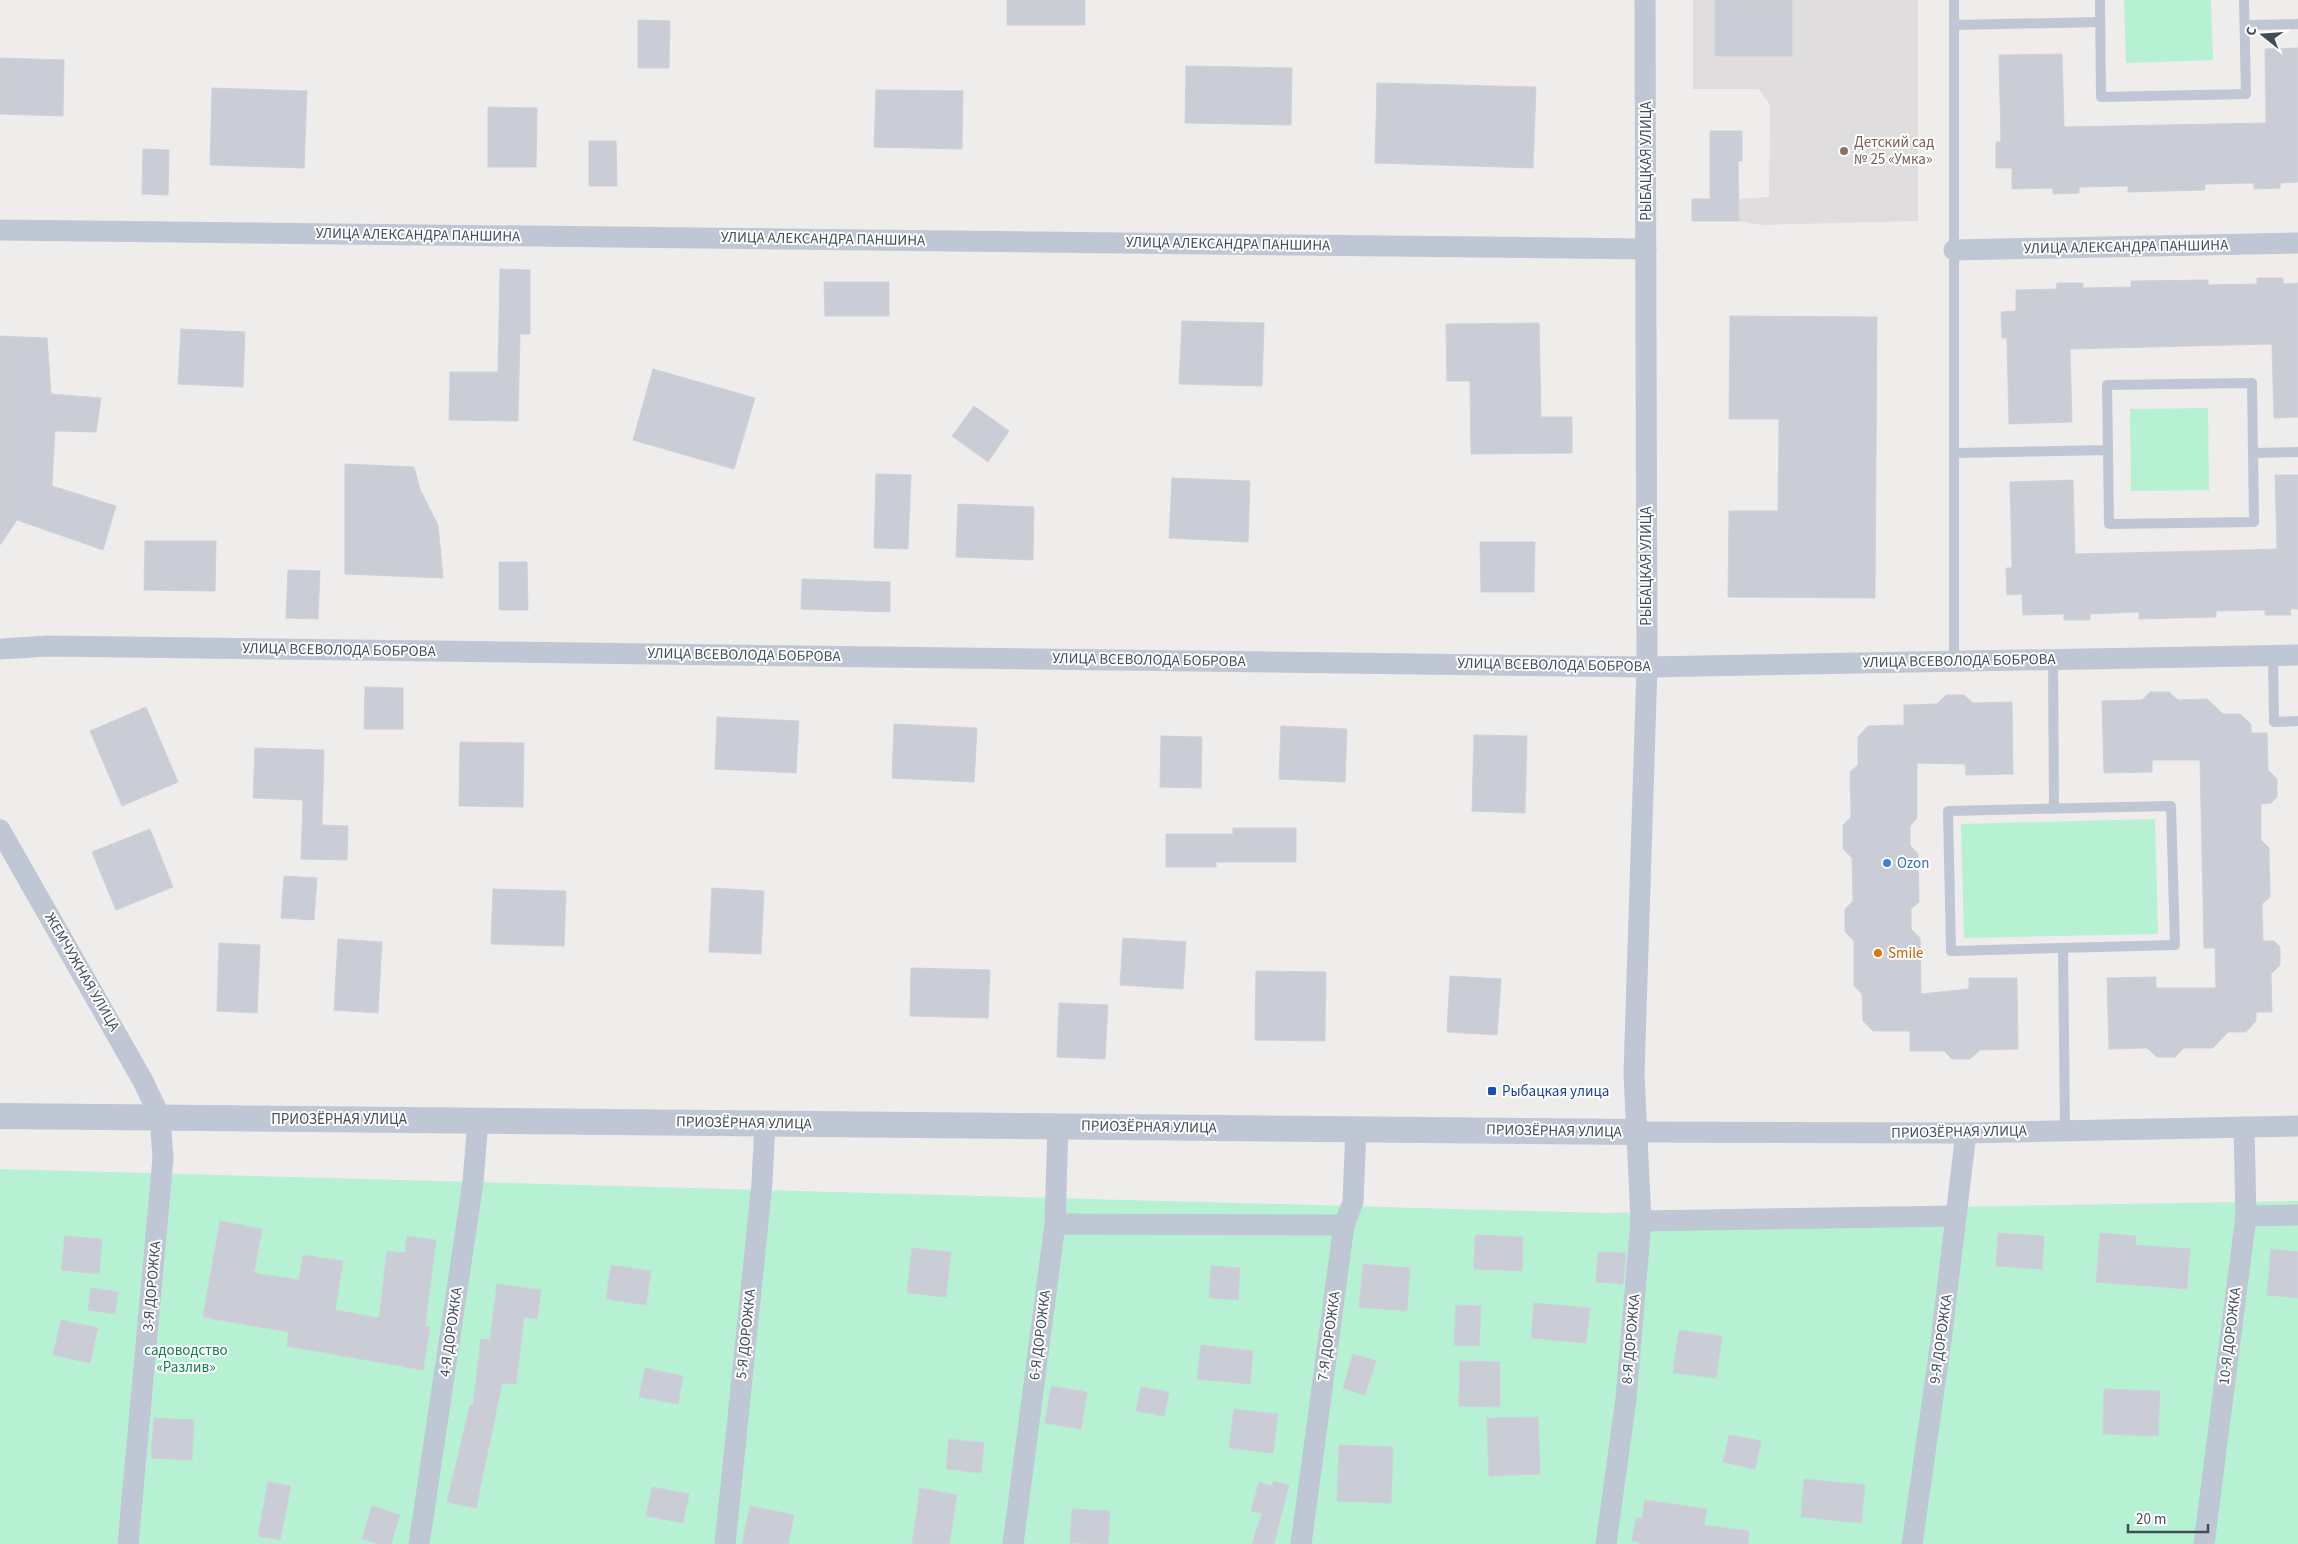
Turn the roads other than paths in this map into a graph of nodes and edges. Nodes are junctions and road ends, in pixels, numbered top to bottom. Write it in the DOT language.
graph roads {
  1 [pos="1645,0"];
  2 [pos="1954,0"];
  3 [pos="2100,0"];
  4 [pos="2244,0"];
  5 [pos="2100,22"];
  6 [pos="2298,24"];
  7 [pos="1954,25"];
  8 [pos="2244,26"];
  9 [pos="0,230"];
  10 [pos="2298,243"];
  11 [pos="1646,249"];
  12 [pos="1954,250"];
  13 [pos="2108,450"];
  14 [pos="2298,452"];
  15 [pos="1954,453"];
  16 [pos="2252,453"];
  17 [pos="0,649"];
  18 [pos="2298,655"];
  19 [pos="2273,656"];
  20 [pos="2053,659"];
  21 [pos="1954,661"];
  22 [pos="1647,666"];
  23 [pos="2298,721"];
  24 [pos="2054,808"];
  25 [pos="0,830"];
  26 [pos="2063,948"];
  27 [pos="0,1116"];
  28 [pos="160,1117"];
  29 [pos="478,1120"];
  30 [pos="765,1123"];
  31 [pos="1058,1126"];
  32 [pos="2298,1126"];
  33 [pos="2244,1127"];
  34 [pos="1356,1128"];
  35 [pos="2064,1131"];
  36 [pos="1638,1132"];
  37 [pos="1966,1133"];
  38 [pos="2298,1215"];
  39 [pos="1956,1216"];
  40 [pos="2246,1216"];
  41 [pos="1642,1221"];
  42 [pos="1055,1224"];
  43 [pos="1344,1225"];
  44 [pos="128,1544"];
  45 [pos="420,1544"];
  46 [pos="725,1544"];
  47 [pos="1013,1544"];
  48 [pos="1302,1544"];
  49 [pos="1606,1544"];
  50 [pos="1912,1544"];
  51 [pos="2204,1544"];
  1 -- 11 [label="street, РЫБАЦКАЯ УЛИЦА"];
  2 -- 7 [label="lane"];
  3 -- 5 [label="lane"];
  4 -- 8 [label="lane"];
  5 -- 7 [label="lane"];
  5 -- 8 [label="lane"];
  6 -- 8 [label="lane"];
  7 -- 12 [label="lane"];
  9 -- 11 [label="street, УЛИЦА АЛЕКСАНДРА ПАНШИНА"];
  10 -- 12 [label="street, УЛИЦА АЛЕКСАНДРА ПАНШИНА"];
  11 -- 22 [label="street, РЫБАЦКАЯ УЛИЦА"];
  12 -- 15 [label="lane"];
  13 -- 15 [label="lane"];
  13 -- 16 [label="lane"];
  13 -- 16 [label="lane"];
  14 -- 16 [label="lane"];
  15 -- 21 [label="lane"];
  17 -- 22 [label="street, УЛИЦА ВСЕВОЛОДА БОБРОВА"];
  18 -- 19 [label="street, УЛИЦА ВСЕВОЛОДА БОБРОВА"];
  19 -- 20 [label="street, УЛИЦА ВСЕВОЛОДА БОБРОВА"];
  19 -- 23 [label="lane"];
  20 -- 21 [label="street, УЛИЦА ВСЕВОЛОДА БОБРОВА"];
  20 -- 24 [label="lane"];
  21 -- 22 [label="street, УЛИЦА ВСЕВОЛОДА БОБРОВА"];
  22 -- 36 [label="street, РЫБАЦКАЯ УЛИЦА"];
  24 -- 26 [label="lane"];
  24 -- 26 [label="lane"];
  25 -- 28 [label="street, ЖЕМЧУЖНАЯ УЛИЦА"];
  26 -- 35 [label="lane"];
  27 -- 28 [label="street, ПРИОЗЁРНАЯ УЛИЦА"];
  28 -- 29 [label="street, ПРИОЗЁРНАЯ УЛИЦА"];
  28 -- 44 [label="street, 3-Я ДОРОЖКА"];
  29 -- 30 [label="street, ПРИОЗЁРНАЯ УЛИЦА"];
  29 -- 45 [label="street, 4-Я ДОРОЖКА"];
  30 -- 31 [label="street, ПРИОЗЁРНАЯ УЛИЦА"];
  30 -- 46 [label="street, 5-Я ДОРОЖКА"];
  31 -- 34 [label="street, ПРИОЗЁРНАЯ УЛИЦА"];
  31 -- 42 [label="street, 6-Я ДОРОЖКА"];
  32 -- 33 [label="street, ПРИОЗЁРНАЯ УЛИЦА"];
  33 -- 35 [label="street, ПРИОЗЁРНАЯ УЛИЦА"];
  33 -- 40 [label="street, 10-Я ДОРОЖКА"];
  34 -- 36 [label="street, ПРИОЗЁРНАЯ УЛИЦА"];
  34 -- 43 [label="street, 7-Я ДОРОЖКА"];
  35 -- 37 [label="street, ПРИОЗЁРНАЯ УЛИЦА"];
  36 -- 37 [label="street, ПРИОЗЁРНАЯ УЛИЦА"];
  36 -- 41 [label="street, 8-Я ДОРОЖКА"];
  37 -- 39 [label="street, 9-Я ДОРОЖКА"];
  38 -- 40 [label="street"];
  39 -- 41 [label="street"];
  39 -- 50 [label="street, 9-Я ДОРОЖКА"];
  40 -- 51 [label="street, 10-Я ДОРОЖКА"];
  41 -- 49 [label="street, 8-Я ДОРОЖКА"];
  42 -- 43 [label="street"];
  42 -- 47 [label="street, 6-Я ДОРОЖКА"];
  43 -- 48 [label="street, 7-Я ДОРОЖКА"];
}
